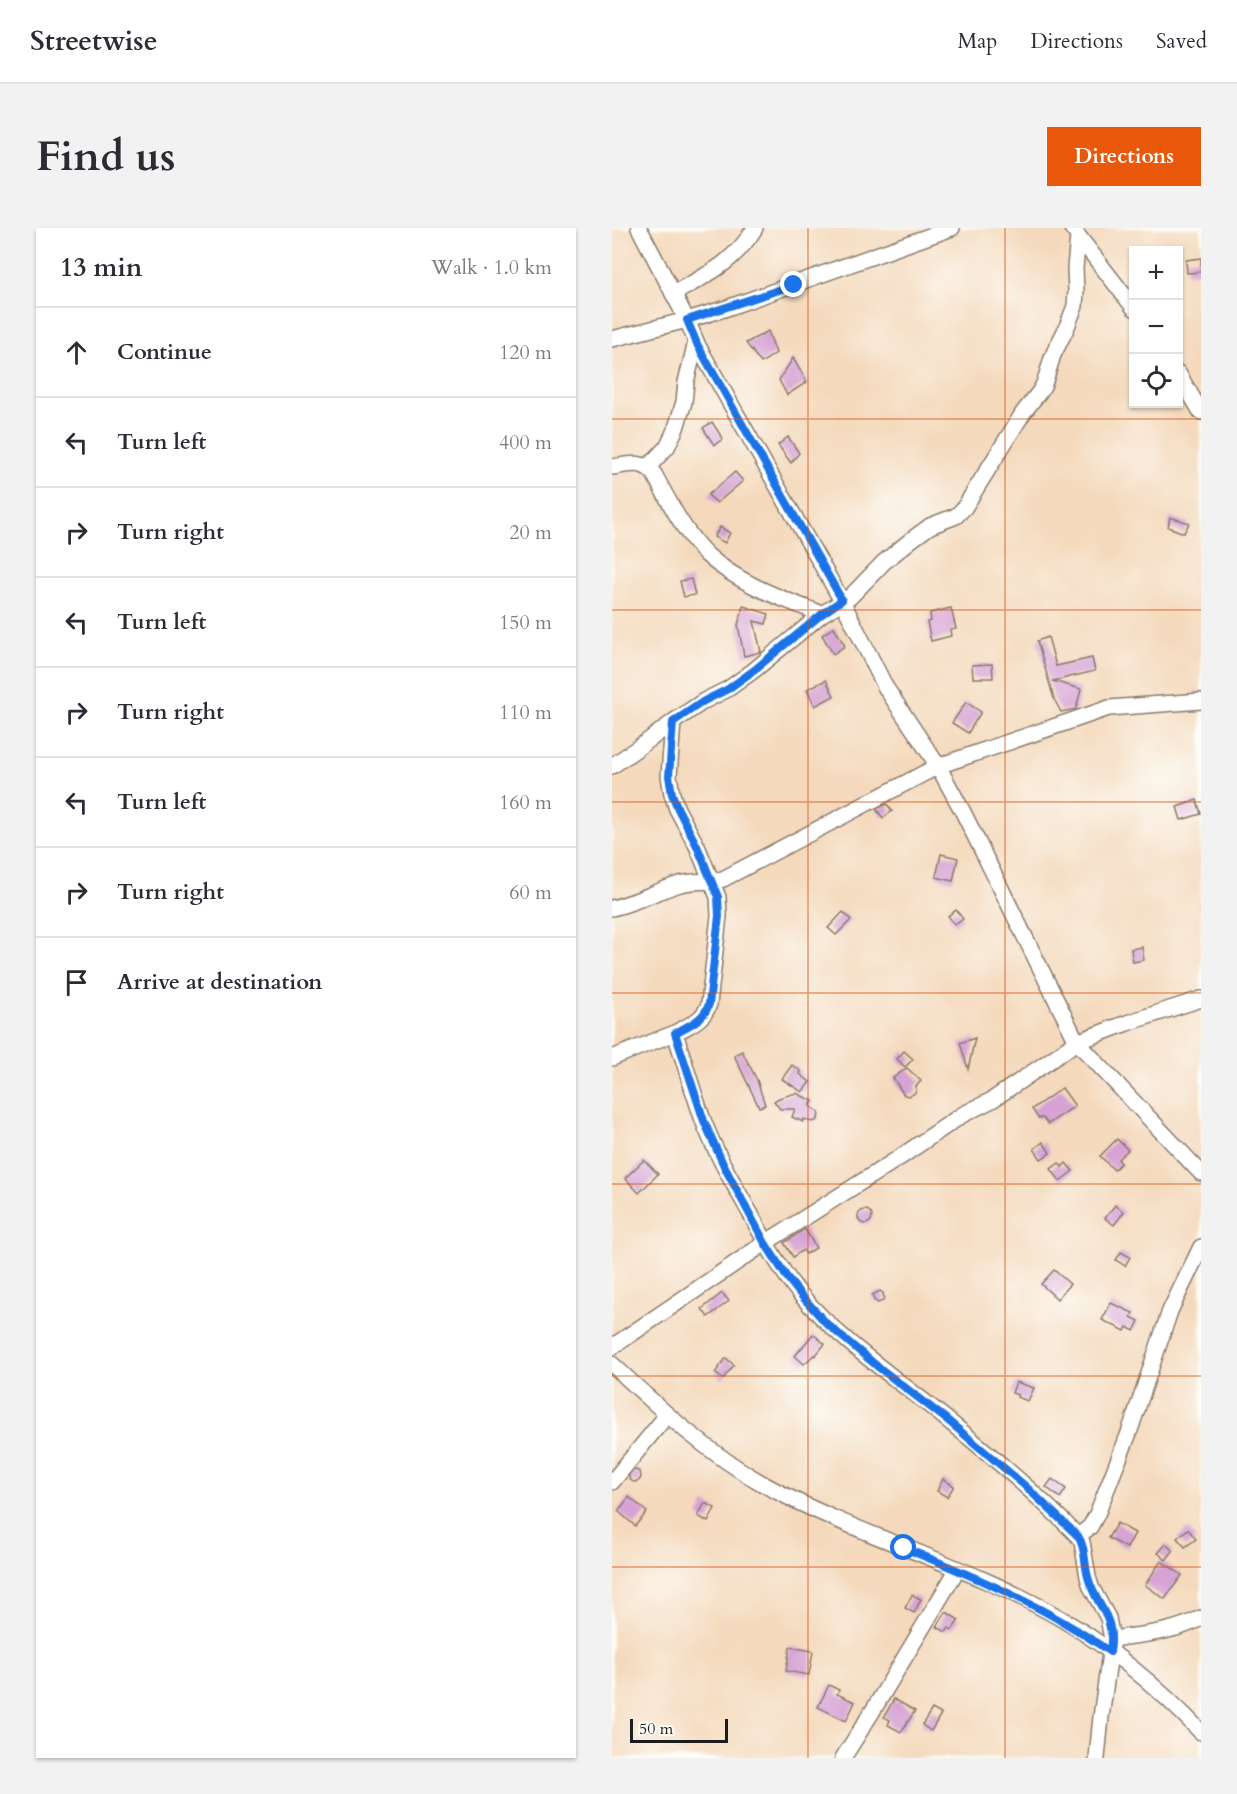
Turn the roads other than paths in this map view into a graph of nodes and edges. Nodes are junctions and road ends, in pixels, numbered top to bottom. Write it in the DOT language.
graph roads {
  1 [pos="639,228"];
  2 [pos="755,228"];
  3 [pos="952,228"];
  4 [pos="1075,232"];
  5 [pos="673,294"];
  6 [pos="1129,302"];
  7 [pos="687,320"];
  8 [pos="612,339"];
  9 [pos="696,342"];
  10 [pos="1183,380"];
  11 [pos="1201,412"];
  12 [pos="612,467"];
  13 [pos="648,467"];
  14 [pos="842,600"];
  15 [pos="822,614"];
  16 [pos="1201,701"];
  17 [pos="673,722"];
  18 [pos="612,766"];
  19 [pos="938,766"];
  20 [pos="712,882"];
  21 [pos="612,909"];
  22 [pos="1201,999"];
  23 [pos="675,1033"];
  24 [pos="1077,1042"];
  25 [pos="612,1058"];
  26 [pos="1201,1173"];
  27 [pos="765,1243"];
  28 [pos="1201,1247"];
  29 [pos="612,1347"];
  30 [pos="612,1364"];
  31 [pos="667,1415"];
  32 [pos="612,1482"];
  33 [pos="1078,1536"];
  34 [pos="957,1570"];
  35 [pos="1201,1618"];
  36 [pos="1111,1645"];
  37 [pos="1201,1732"];
  38 [pos="843,1758"];
  39 [pos="1097,1758"];
  1 -- 5 [label="street"];
  2 -- 5 [label="street"];
  3 -- 7 [label="street"];
  4 -- 6 [label="street"];
  4 -- 14 [label="street"];
  5 -- 7 [label="street"];
  7 -- 8 [label="street"];
  7 -- 9 [label="street"];
  9 -- 13 [label="street"];
  9 -- 14 [label="street"];
  10 -- 11 [label="street"];
  12 -- 13 [label="street"];
  13 -- 15 [label="street"];
  14 -- 15 [label="street"];
  14 -- 19 [label="street"];
  15 -- 17 [label="street"];
  16 -- 19 [label="street"];
  17 -- 18 [label="street"];
  17 -- 20 [label="street"];
  19 -- 20 [label="street"];
  19 -- 24 [label="street"];
  20 -- 21 [label="street"];
  20 -- 23 [label="street"];
  22 -- 24 [label="street"];
  23 -- 25 [label="street"];
  23 -- 27 [label="street"];
  24 -- 26 [label="street"];
  24 -- 27 [label="street"];
  27 -- 29 [label="street"];
  27 -- 33 [label="street"];
  28 -- 33 [label="street"];
  30 -- 31 [label="street"];
  31 -- 32 [label="street"];
  31 -- 34 [label="street"];
  33 -- 36 [label="street"];
  34 -- 36 [label="street"];
  34 -- 38 [label="street"];
  35 -- 36 [label="street"];
  36 -- 37 [label="street"];
  36 -- 39 [label="street"];
}
